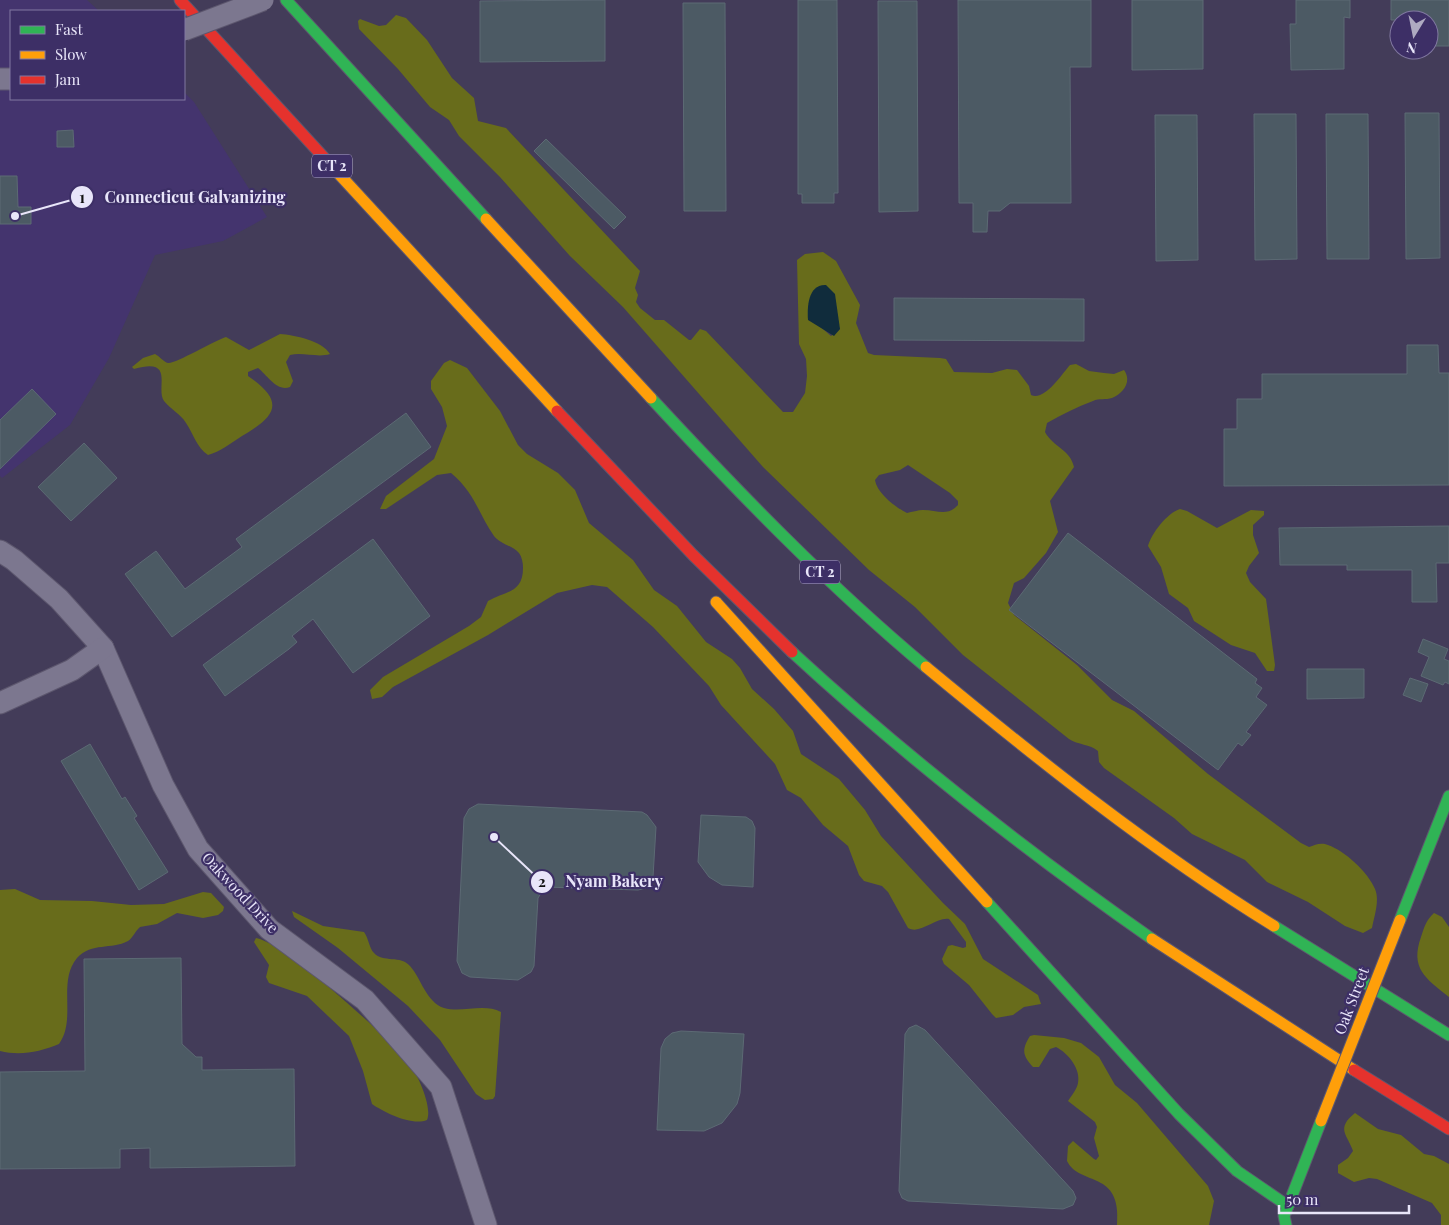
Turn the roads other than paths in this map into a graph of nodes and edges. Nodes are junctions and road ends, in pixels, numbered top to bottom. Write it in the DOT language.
graph roads {
  1 [pos="180,0"];
  2 [pos="263,0"];
  3 [pos="286,0"];
  4 [pos="185,30"];
  5 [pos="655,518"];
  6 [pos="0,551"];
  7 [pos="691,570"];
  8 [pos="708,592"];
  9 [pos="103,648"];
  10 [pos="0,703"];
  11 [pos="1449,796"];
  12 [pos="1449,1035"];
  13 [pos="1449,1129"];
  14 [pos="1286,1216"];
  15 [pos="1271,1221"];
  16 [pos="486,1225"];
  1 -- 5 [label="main road, CT 2"];
  2 -- 4 [label="street, bridge"];
  3 -- 12 [label="main road, CT 2"];
  5 -- 7 [label="main road"];
  5 -- 13 [label="main road, CT 2"];
  6 -- 9 [label="street, Oakwood Drive"];
  8 -- 14 [label="main road"];
  9 -- 10 [label="street"];
  9 -- 16 [label="street, Oakwood Drive"];
  11 -- 14 [label="main road, Oak Street, bridge"];
  14 -- 15 [label="main road"];
}
